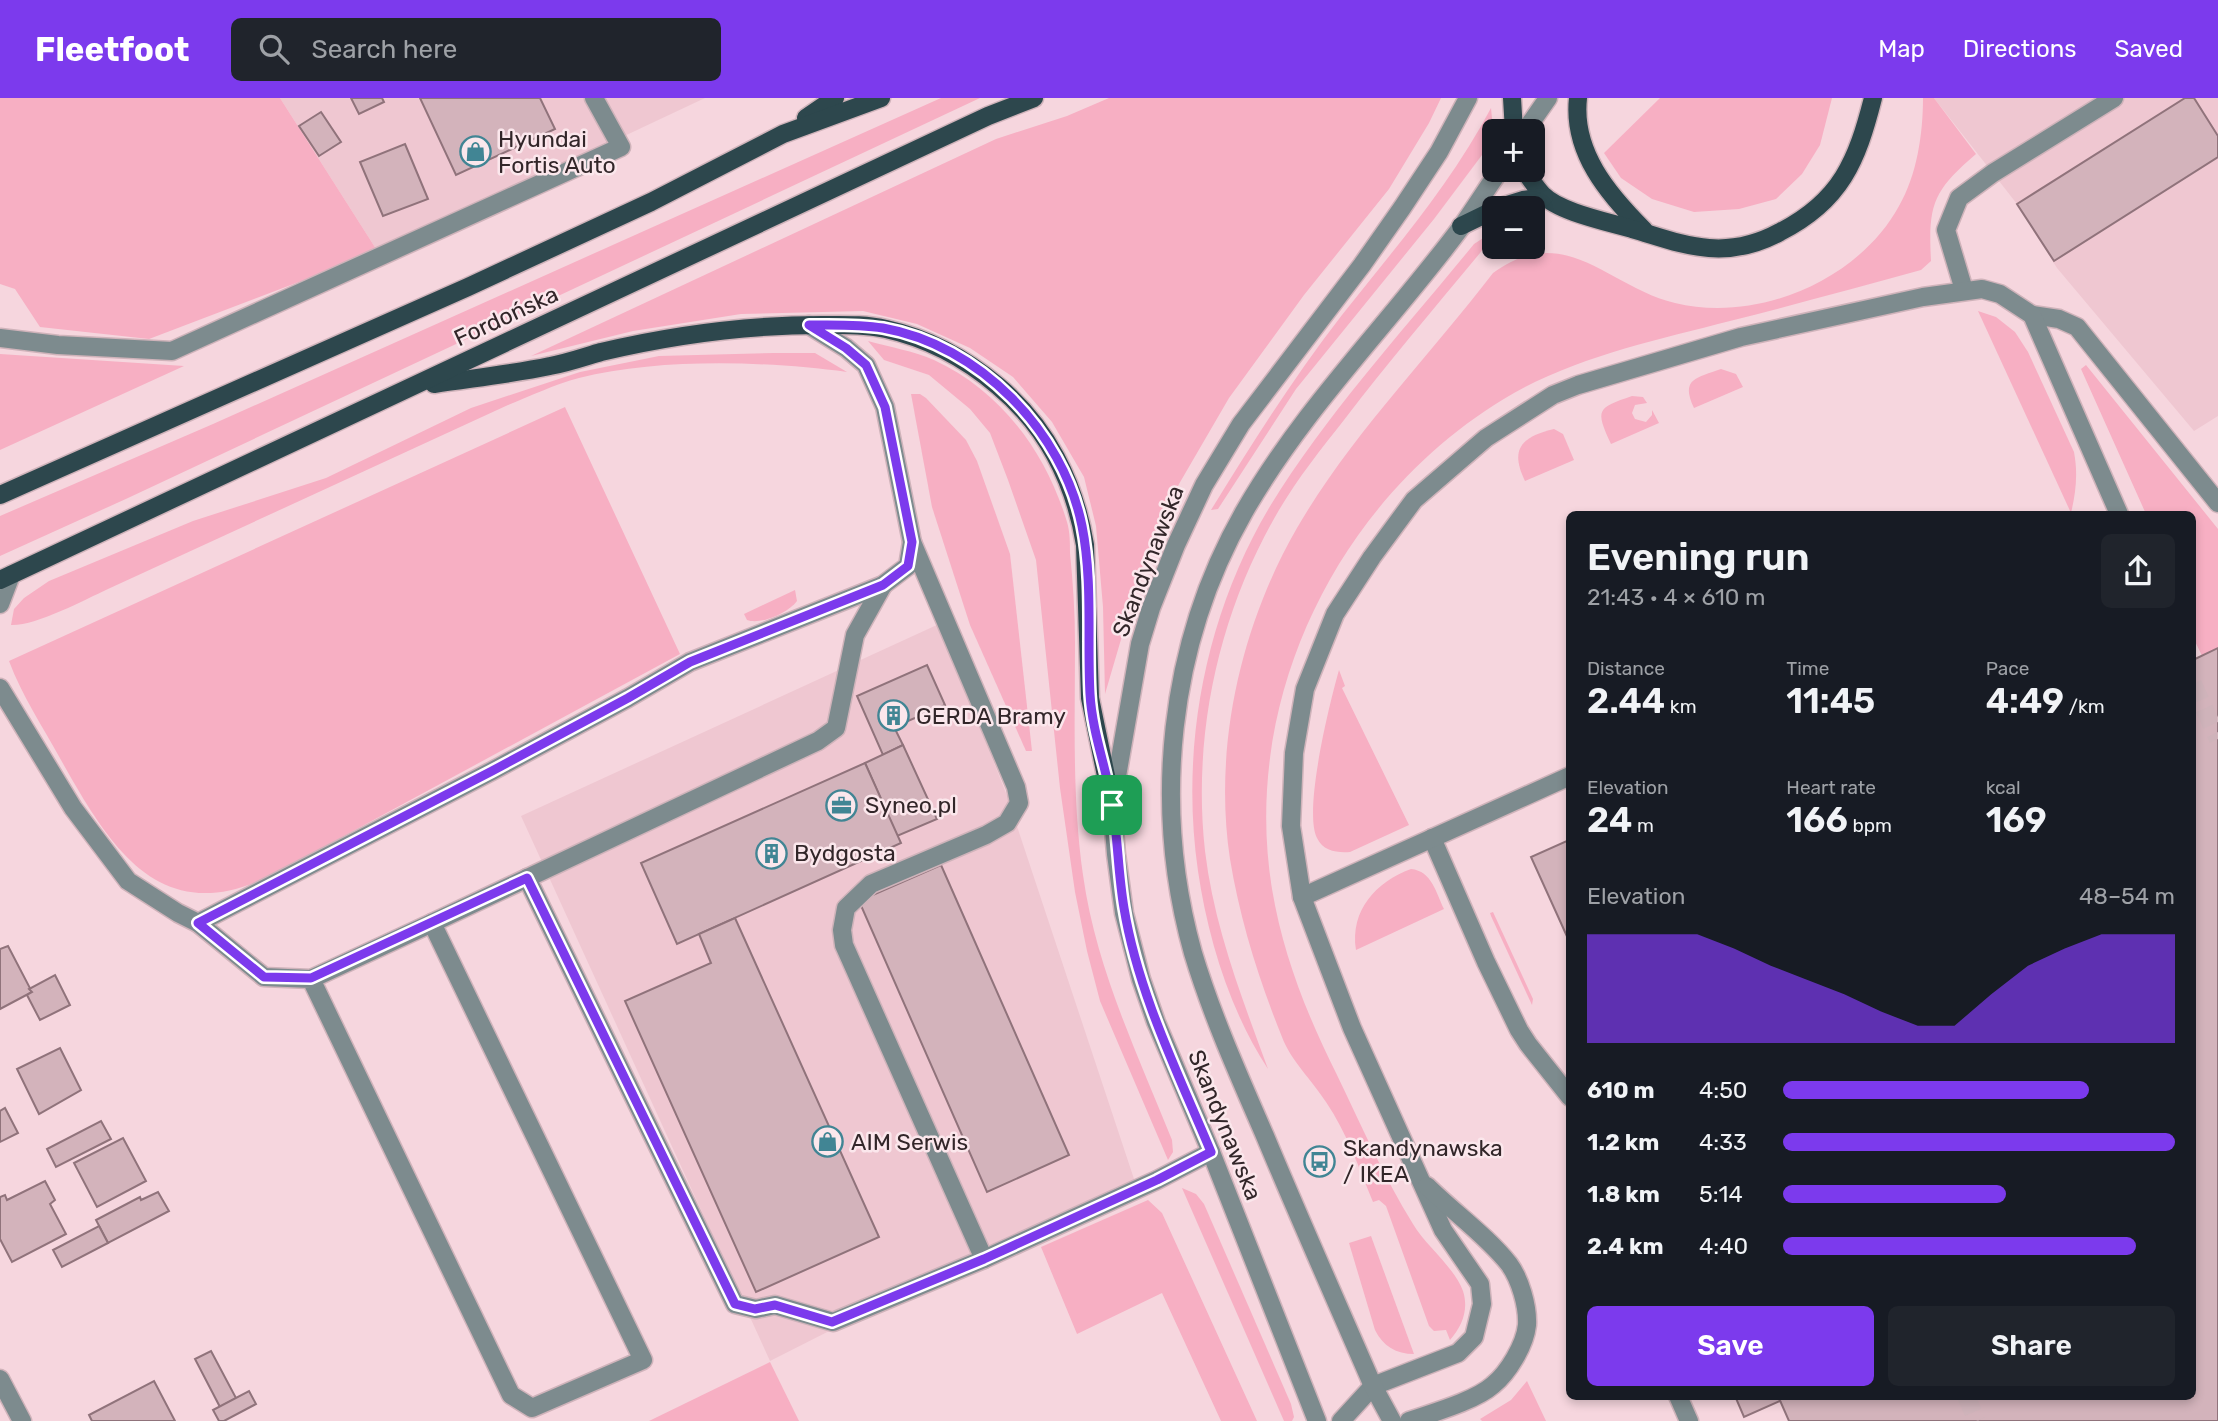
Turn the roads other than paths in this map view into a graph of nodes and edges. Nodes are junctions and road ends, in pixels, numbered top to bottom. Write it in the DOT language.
graph roads {
  1 [pos="594,98"];
  2 [pos="835,98"];
  3 [pos="881,98"];
  4 [pos="1034,98"];
  5 [pos="1468,98"];
  6 [pos="1512,98"];
  7 [pos="1548,98"];
  8 [pos="1577,98"];
  9 [pos="1873,98"];
  10 [pos="2114,98"];
  11 [pos="1513,119"];
  12 [pos="1533,119"];
  13 [pos="783,134"];
  14 [pos="1492,182"];
  15 [pos="1545,198"];
  16 [pos="1482,216"];
  17 [pos="1461,226"];
  18 [pos="1646,233"];
  19 [pos="1964,290"];
  20 [pos="2032,315"];
  21 [pos="809,325"];
  22 [pos="0,338"];
  23 [pos="413,387"];
  24 [pos="0,495"];
  25 [pos="2218,503"];
  26 [pos="2118,511"];
  27 [pos="912,542"];
  28 [pos="5,578"];
  29 [pos="883,585"];
  30 [pos="0,604"];
  31 [pos="0,688"];
  32 [pos="1566,778"];
  33 [pos="1112,805"];
  34 [pos="1432,838"];
  35 [pos="527,878"];
  36 [pos="1302,897"];
  37 [pos="198,923"];
  38 [pos="432,923"];
  39 [pos="311,978"];
  40 [pos="1566,1092"];
  41 [pos="1211,1152"];
  42 [pos="1420,1180"];
  43 [pos="984,1259"];
  44 [pos="0,1379"];
  45 [pos="1373,1386"];
  46 [pos="1680,1400"];
  47 [pos="22,1421"];
  48 [pos="1317,1421"];
  49 [pos="1341,1421"];
  50 [pos="1392,1421"];
  51 [pos="1409,1421"];
  52 [pos="1689,1421"];
  1 -- 22 [label="street"];
  2 -- 13 [label="main road"];
  3 -- 13 [label="main road, Fordońska"];
  4 -- 23 [label="main road, Fordońska"];
  5 -- 33 [label="street, Skandynawska"];
  6 -- 11 [label="main road"];
  7 -- 12 [label="street"];
  8 -- 18 [label="main road"];
  9 -- 18 [label="main road"];
  10 -- 19 [label="street"];
  13 -- 24 [label="main road, Fordońska"];
  14 -- 17 [label="street, Skandynawska"];
  15 -- 18 [label="main road"];
  16 -- 17 [label="main road"];
  17 -- 45 [label="street, Skandynawska"];
  19 -- 20 [label="street"];
  19 -- 36 [label="street"];
  20 -- 25 [label="street"];
  20 -- 26 [label="street"];
  21 -- 23 [label="main road"];
  21 -- 27 [label="street"];
  21 -- 33 [label="main road"];
  23 -- 28 [label="main road, Fordońska"];
  27 -- 29 [label="street"];
  27 -- 43 [label="street"];
  28 -- 30 [label="street"];
  29 -- 35 [label="street"];
  29 -- 37 [label="street"];
  31 -- 37 [label="street"];
  32 -- 34 [label="street"];
  33 -- 41 [label="street, Skandynawska"];
  34 -- 36 [label="street"];
  34 -- 40 [label="street"];
  35 -- 38 [label="street"];
  35 -- 43 [label="street"];
  36 -- 42 [label="street"];
  37 -- 39 [label="street"];
  38 -- 39 [label="street"];
  38 -- 39 [label="street"];
  41 -- 43 [label="street"];
  41 -- 48 [label="street, Skandynawska"];
  42 -- 45 [label="street"];
  42 -- 51 [label="street"];
  44 -- 47 [label="street"];
  45 -- 49 [label="street"];
  45 -- 50 [label="street, Skandynawska"];
  46 -- 52 [label="street"];
}
